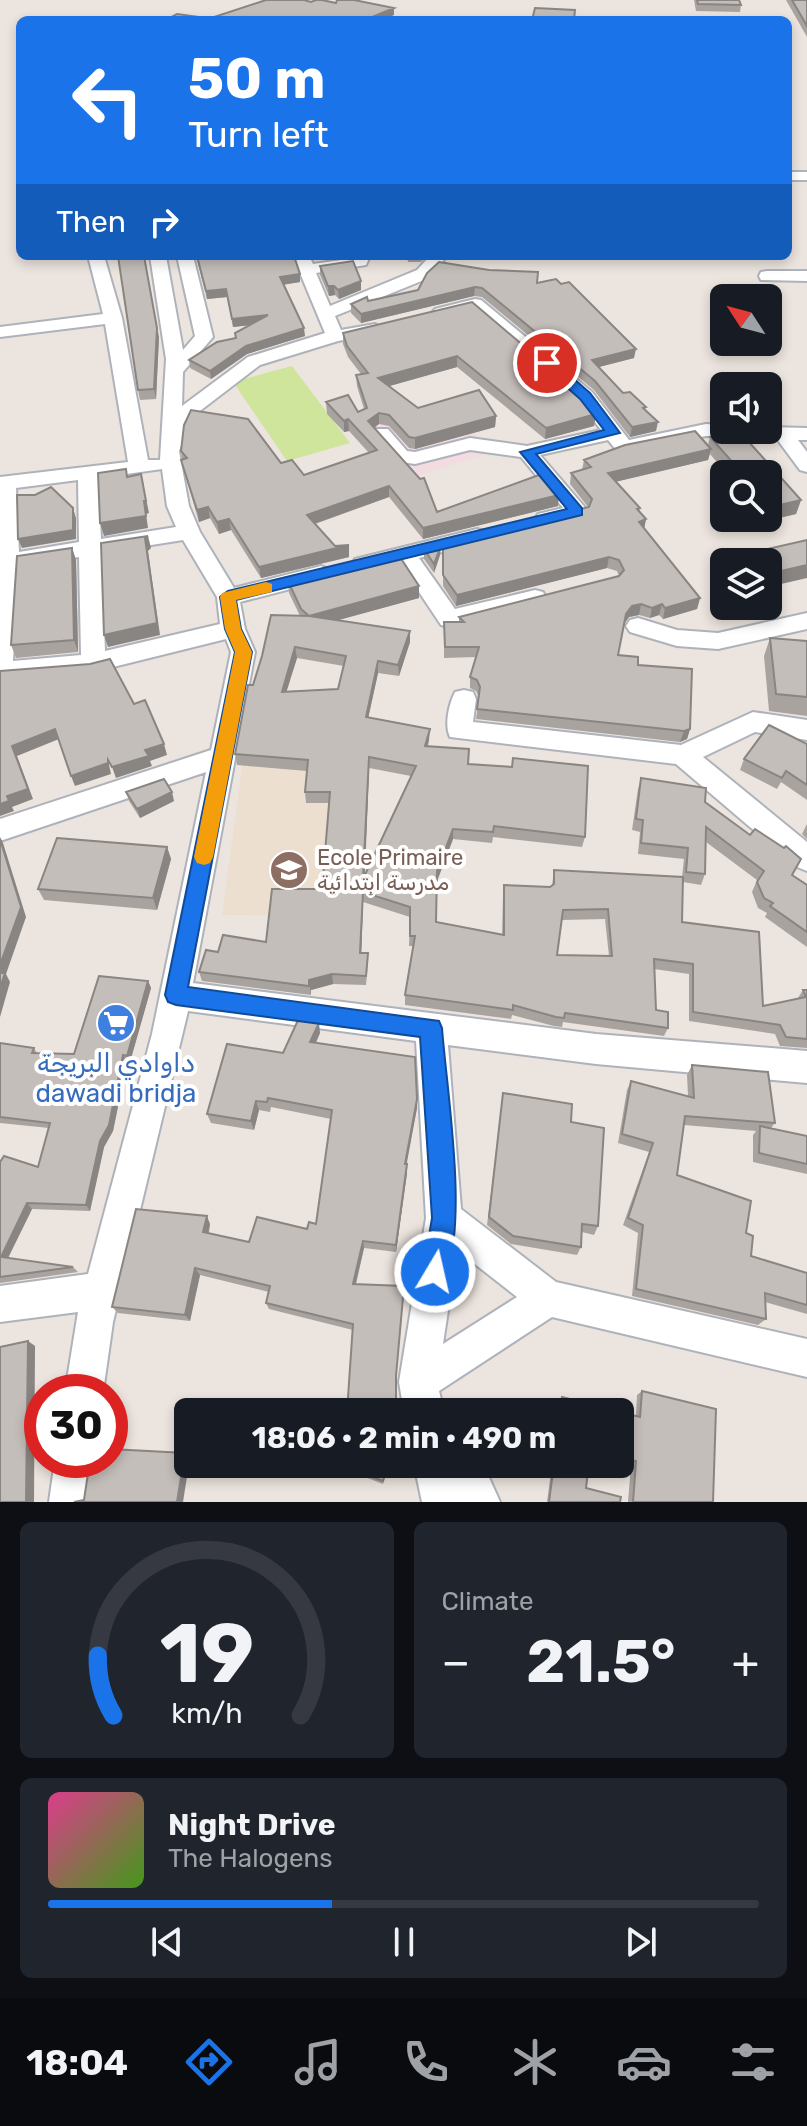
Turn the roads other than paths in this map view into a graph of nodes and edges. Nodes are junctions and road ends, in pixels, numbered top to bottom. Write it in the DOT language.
graph roads {
  1 [pos="97,260"];
  2 [pos="159,260"];
  3 [pos="186,260"];
  4 [pos="361,260"];
  5 [pos="407,260"];
  6 [pos="435,260"];
  7 [pos="304,263"];
  8 [pos="767,276"];
  9 [pos="807,276"];
  10 [pos="412,280"];
  11 [pos="325,314"];
  12 [pos="113,318"];
  13 [pos="419,319"];
  14 [pos="391,325"];
  15 [pos="0,332"];
  16 [pos="335,336"];
  17 [pos="174,371"];
  18 [pos="381,433"];
  19 [pos="613,433"];
  20 [pos="783,433"];
  21 [pos="807,434"];
  22 [pos="527,452"];
  23 [pos="170,457"];
  24 [pos="807,466"];
  25 [pos="139,468"];
  26 [pos="88,472"];
  27 [pos="3,482"];
  28 [pos="520,525"];
  29 [pos="189,532"];
  30 [pos="491,532"];
  31 [pos="89,548"];
  32 [pos="405,554"];
  33 [pos="4,562"];
  34 [pos="550,594"];
  35 [pos="228,597"];
  36 [pos="807,621"];
  37 [pos="638,626"];
  38 [pos="233,629"];
  39 [pos="93,663"];
  40 [pos="0,671"];
  41 [pos="464,699"];
  42 [pos="807,730"];
  43 [pos="683,755"];
  44 [pos="223,756"];
  45 [pos="0,830"];
  46 [pos="807,859"];
  47 [pos="176,995"];
  48 [pos="431,1028"];
  49 [pos="807,1067"];
  50 [pos="444,1218"];
  51 [pos="102,1290"];
  52 [pos="548,1298"];
  53 [pos="0,1304"];
  54 [pos="807,1358"];
  55 [pos="87,1374"];
  56 [pos="421,1397"];
  57 [pos="72,1478"];
  58 [pos="437,1478"];
  59 [pos="468,1478"];
  60 [pos="69,1502"];
  61 [pos="442,1502"];
  62 [pos="480,1502"];
  1 -- 12 [label="street"];
  2 -- 17 [label="street"];
  3 -- 17 [label="street"];
  4 -- 7 [label="street"];
  5 -- 10 [label="street"];
  6 -- 10 [label="street"];
  7 -- 11 [label="street"];
  8 -- 9 [label="street"];
  10 -- 11 [label="street"];
  11 -- 16 [label="street"];
  12 -- 15 [label="street"];
  12 -- 25 [label="street"];
  13 -- 19 [label="street"];
  14 -- 16 [label="street"];
  16 -- 23 [label="street"];
  17 -- 23 [label="street"];
  18 -- 22 [label="street"];
  19 -- 20 [label="street"];
  19 -- 22 [label="street"];
  20 -- 21 [label="street"];
  20 -- 24 [label="street"];
  22 -- 28 [label="street"];
  23 -- 25 [label="street"];
  23 -- 29 [label="street"];
  25 -- 26 [label="street"];
  26 -- 27 [label="street"];
  26 -- 31 [label="street"];
  27 -- 33 [label="street"];
  29 -- 31 [label="street"];
  29 -- 35 [label="street"];
  30 -- 32 [label="street"];
  31 -- 33 [label="street"];
  31 -- 39 [label="street"];
  32 -- 34 [label="street"];
  32 -- 35 [label="street"];
  33 -- 40 [label="street"];
  35 -- 38 [label="street"];
  36 -- 37 [label="street"];
  38 -- 39 [label="street"];
  38 -- 44 [label="street"];
  39 -- 40 [label="street"];
  41 -- 43 [label="street"];
  42 -- 43 [label="street"];
  43 -- 46 [label="street"];
  44 -- 45 [label="street"];
  44 -- 47 [label="street"];
  47 -- 48 [label="street"];
  47 -- 51 [label="street"];
  48 -- 49 [label="street"];
  48 -- 50 [label="street"];
  50 -- 52 [label="street"];
  50 -- 56 [label="street"];
  51 -- 53 [label="street"];
  51 -- 55 [label="street"];
  52 -- 54 [label="street"];
  52 -- 56 [label="street"];
  57 -- 60 [label="street"];
  58 -- 61 [label="street"];
  59 -- 62 [label="street"];
}
